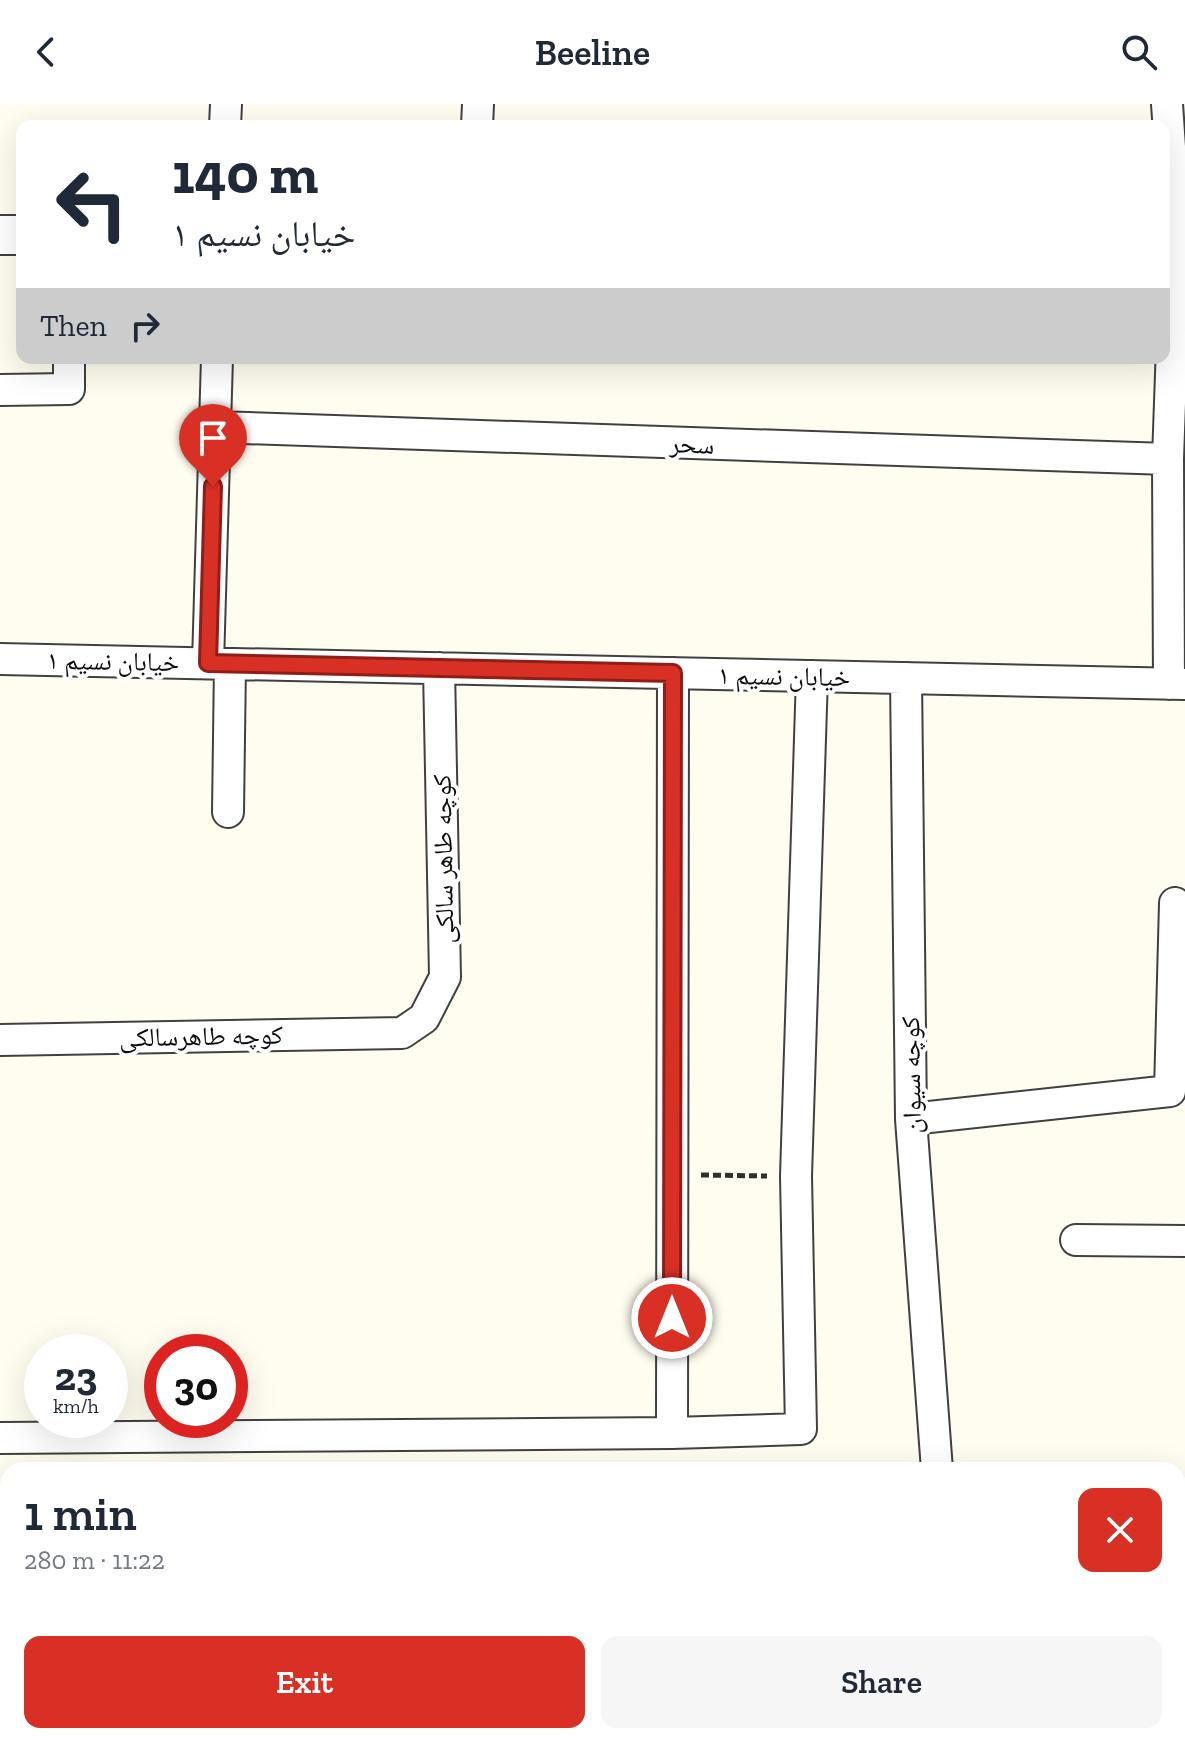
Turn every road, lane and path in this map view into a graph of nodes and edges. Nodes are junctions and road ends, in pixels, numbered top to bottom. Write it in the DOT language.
graph roads {
  1 [pos="69,364"];
  2 [pos="217,364"];
  3 [pos="1169,364"];
  4 [pos="0,390"];
  5 [pos="215,427"];
  6 [pos="1168,459"];
  7 [pos="0,659"];
  8 [pos="219,663"];
  9 [pos="439,668"];
  10 [pos="673,673"];
  11 [pos="812,676"];
  12 [pos="906,678"];
  13 [pos="1177,684"];
  14 [pos="228,812"];
  15 [pos="1175,903"];
  16 [pos="402,1033"];
  17 [pos="0,1040"];
  18 [pos="911,1119"];
  19 [pos="672,1174"];
  20 [pos="796,1176"];
  21 [pos="1076,1240"];
  22 [pos="1185,1241"];
  23 [pos="672,1433"];
  24 [pos="0,1438"];
  25 [pos="936,1462"];
  1 -- 4 [label="street"];
  2 -- 5 [label="street"];
  3 -- 6 [label="street"];
  5 -- 6 [label="street, سحر"];
  5 -- 8 [label="street"];
  6 -- 13 [label="street"];
  7 -- 8 [label="street, خیابان نسیم ۱"];
  8 -- 9 [label="street, خیابان نسیم ۱"];
  8 -- 14 [label="street"];
  9 -- 10 [label="street, خیابان نسیم ۱"];
  9 -- 16 [label="street, کوچه طاهر سالکی"];
  10 -- 11 [label="street, خیابان نسیم ۱"];
  10 -- 19 [label="street"];
  11 -- 12 [label="street, خیابان نسیم ۱"];
  11 -- 20 [label="street"];
  12 -- 13 [label="street, خیابان نسیم ۱"];
  12 -- 18 [label="street, کوچه سیوان"];
  15 -- 18 [label="street"];
  16 -- 17 [label="street, کوچه طاهرسالکی"];
  18 -- 25 [label="street, کوچه سیوان"];
  19 -- 20 [label="path"];
  19 -- 23 [label="street"];
  20 -- 23 [label="street"];
  21 -- 22 [label="street"];
  23 -- 24 [label="street"];
}
